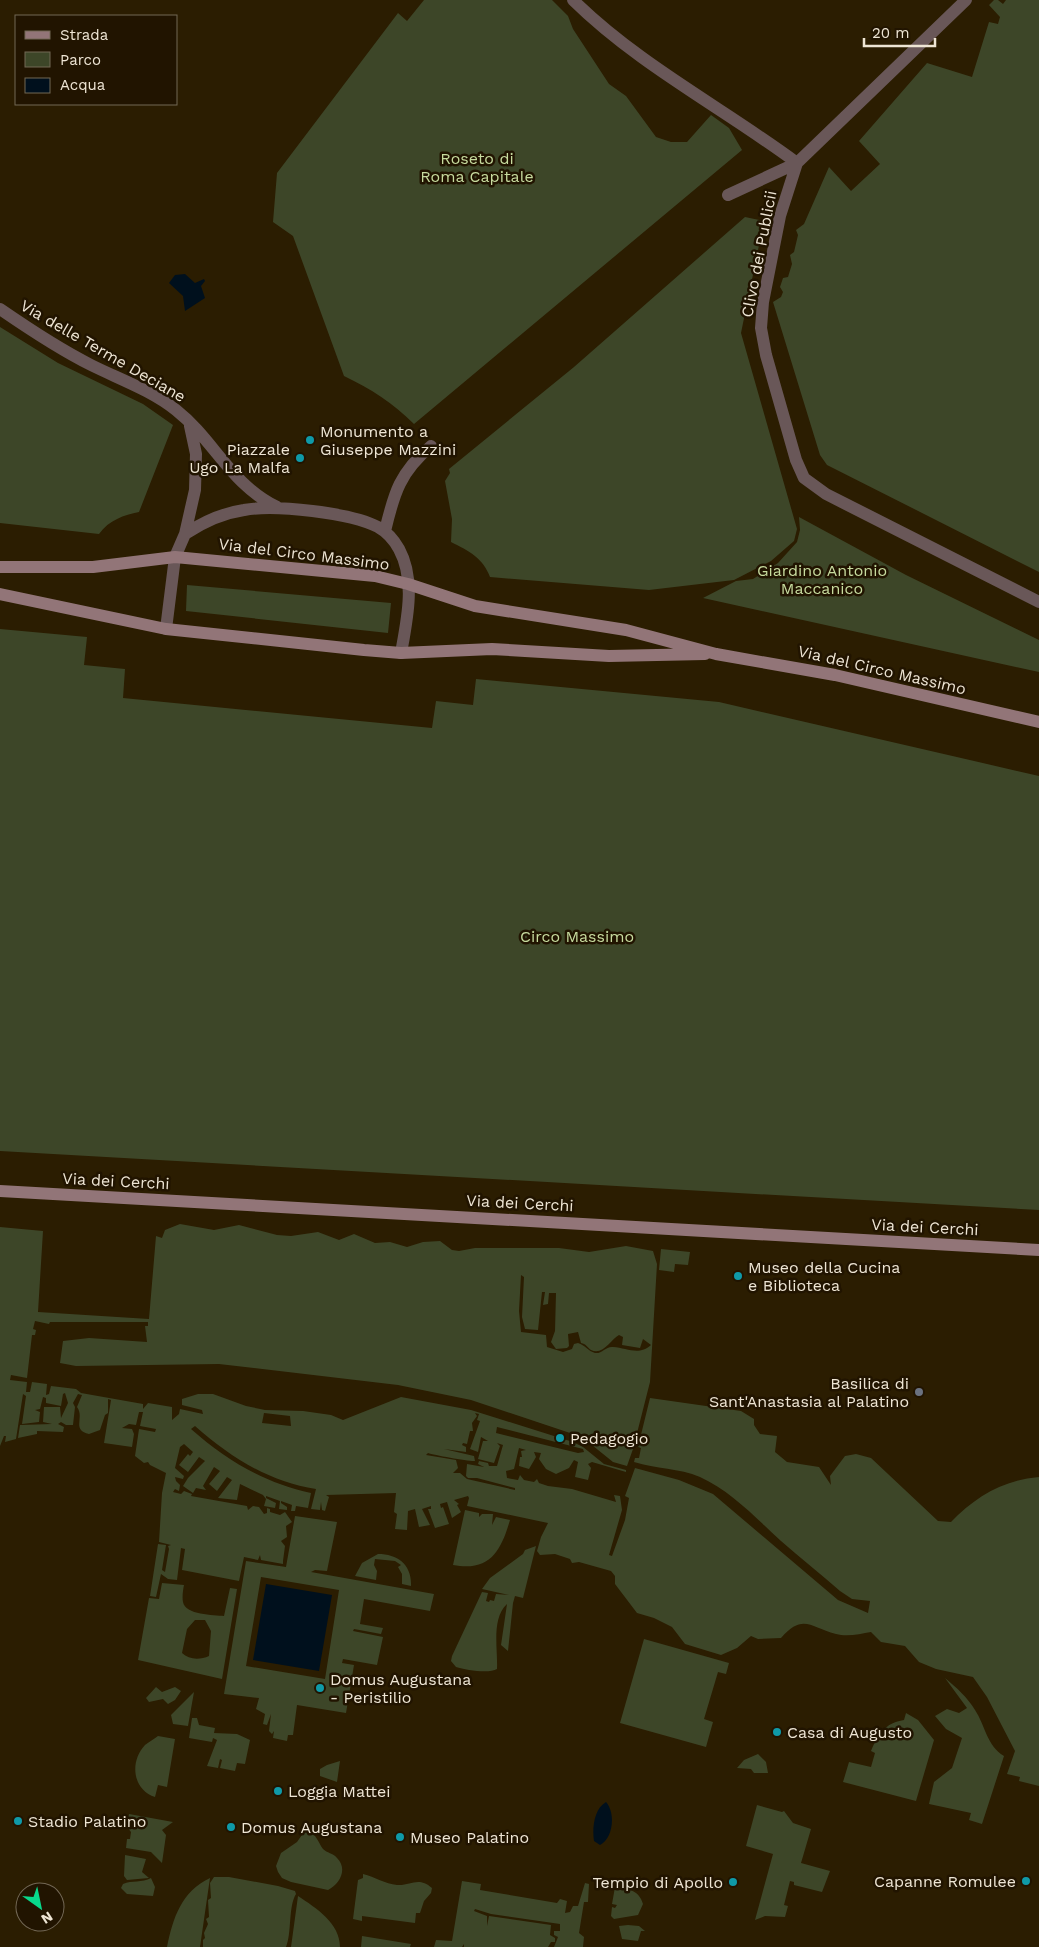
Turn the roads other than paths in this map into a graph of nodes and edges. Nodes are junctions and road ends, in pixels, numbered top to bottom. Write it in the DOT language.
graph roads {
  1 [pos="573,0"];
  2 [pos="966,0"];
  3 [pos="797,163"];
  4 [pos="728,195"];
  5 [pos="0,309"];
  6 [pos="188,421"];
  7 [pos="431,446"];
  8 [pos="277,507"];
  9 [pos="385,531"];
  10 [pos="185,534"];
  11 [pos="175,558"];
  12 [pos="0,567"];
  13 [pos="408,584"];
  14 [pos="0,594"];
  15 [pos="1039,602"];
  16 [pos="166,629"];
  17 [pos="401,653"];
  18 [pos="716,654"];
  19 [pos="1039,722"];
  20 [pos="0,1191"];
  21 [pos="1039,1250"];
  1 -- 3 [label="street"];
  2 -- 3 [label="street"];
  3 -- 4 [label="street"];
  3 -- 15 [label="street, Clivo dei Publicii"];
  5 -- 6 [label="street, Via delle Terme Deciane"];
  6 -- 8 [label="street"];
  6 -- 10 [label="street"];
  7 -- 9 [label="street"];
  8 -- 9 [label="street"];
  8 -- 10 [label="street"];
  9 -- 13 [label="street"];
  10 -- 11 [label="street"];
  11 -- 12 [label="main road, Via del Circo Massimo"];
  11 -- 13 [label="main road, Via del Circo Massimo"];
  11 -- 16 [label="street"];
  13 -- 17 [label="street"];
  13 -- 18 [label="main road, Via del Circo Massimo"];
  14 -- 16 [label="main road, Via del Circo Massimo"];
  16 -- 17 [label="main road, Via del Circo Massimo"];
  17 -- 18 [label="main road, Via del Circo Massimo"];
  18 -- 19 [label="main road, Via del Circo Massimo"];
  20 -- 21 [label="main road, Via dei Cerchi"];
}
